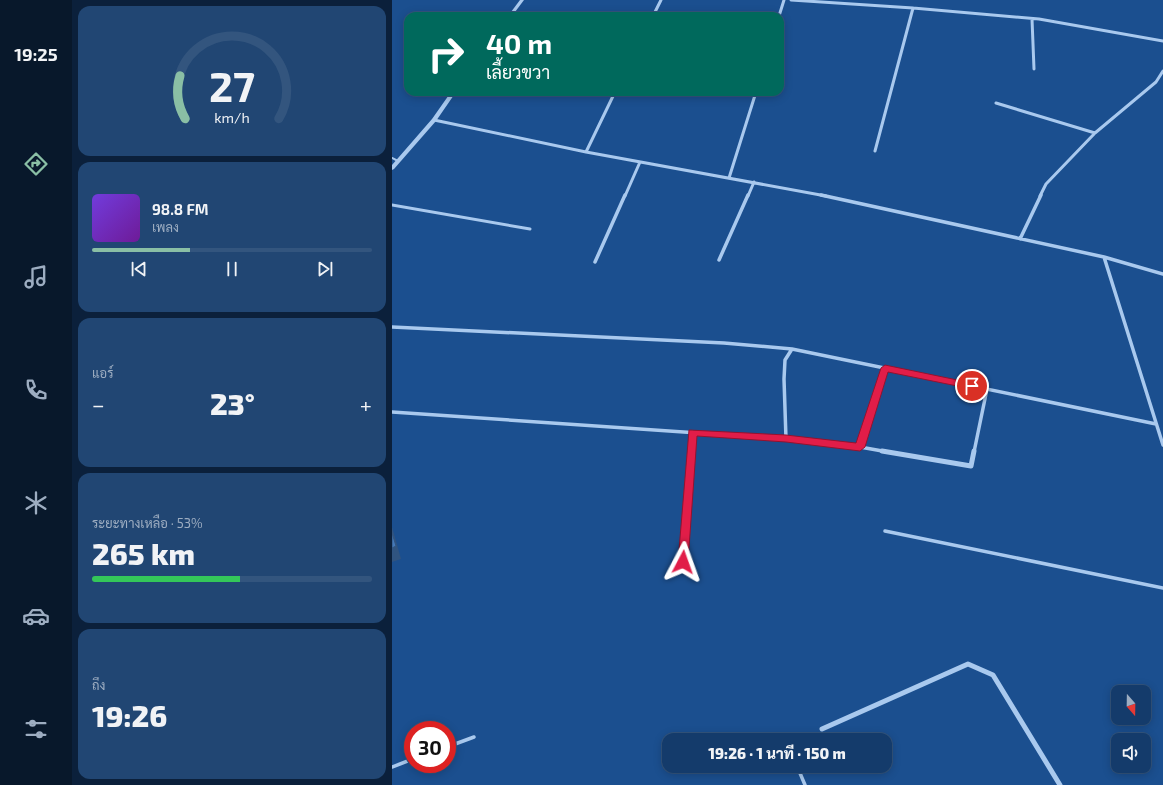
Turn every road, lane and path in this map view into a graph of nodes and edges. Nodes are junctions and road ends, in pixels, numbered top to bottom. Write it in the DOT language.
graph roads {
  1 [pos="522,0"];
  2 [pos="661,0"];
  3 [pos="784,0"];
  4 [pos="791,0"];
  5 [pos="913,8"];
  6 [pos="513,12"];
  7 [pos="655,12"];
  8 [pos="780,12"];
  9 [pos="1032,19"];
  10 [pos="1163,41"];
  11 [pos="1034,68"];
  12 [pos="1163,71"];
  13 [pos="451,96"];
  14 [pos="613,96"];
  15 [pos="755,96"];
  16 [pos="996,103"];
  17 [pos="434,120"];
  18 [pos="1095,133"];
  19 [pos="874,151"];
  20 [pos="586,152"];
  21 [pos="392,158"];
  22 [pos="398,161"];
  23 [pos="640,162"];
  24 [pos="392,168"];
  25 [pos="729,178"];
  26 [pos="754,182"];
  27 [pos="392,205"];
  28 [pos="530,228"];
  29 [pos="1020,239"];
  30 [pos="1104,257"];
  31 [pos="719,260"];
  32 [pos="595,262"];
  33 [pos="1163,274"];
  34 [pos="392,327"];
  35 [pos="792,349"];
  36 [pos="885,368"];
  37 [pos="987,389"];
  38 [pos="392,412"];
  39 [pos="1156,424"];
  40 [pos="692,432"];
  41 [pos="786,439"];
  42 [pos="1163,446"];
  43 [pos="860,447"];
  44 [pos="885,532"];
  45 [pos="683,562"];
  46 [pos="1163,588"];
  47 [pos="822,729"];
  48 [pos="474,737"];
  49 [pos="456,744"];
  50 [pos="404,762"];
  51 [pos="392,767"];
  52 [pos="800,773"];
  53 [pos="805,785"];
  54 [pos="1060,785"];
  1 -- 6 [label="street"];
  2 -- 7 [label="street"];
  3 -- 8 [label="street"];
  4 -- 5 [label="street"];
  5 -- 9 [label="street"];
  5 -- 19 [label="street"];
  9 -- 10 [label="street"];
  9 -- 11 [label="street"];
  12 -- 18 [label="street"];
  13 -- 17 [label="street"];
  14 -- 20 [label="street"];
  15 -- 25 [label="street"];
  16 -- 18 [label="street"];
  17 -- 20 [label="street"];
  17 -- 22 [label="street"];
  18 -- 29 [label="street"];
  20 -- 23 [label="street"];
  21 -- 22 [label="lane"];
  22 -- 24 [label="street"];
  23 -- 25 [label="street"];
  23 -- 32 [label="street"];
  25 -- 26 [label="street"];
  26 -- 29 [label="street"];
  26 -- 31 [label="street"];
  27 -- 28 [label="lane"];
  29 -- 30 [label="street"];
  30 -- 33 [label="street"];
  30 -- 39 [label="street"];
  34 -- 35 [label="street"];
  35 -- 36 [label="street"];
  35 -- 41 [label="street"];
  36 -- 37 [label="street"];
  36 -- 43 [label="street"];
  37 -- 39 [label="street"];
  37 -- 43 [label="street"];
  38 -- 40 [label="street"];
  39 -- 42 [label="street"];
  40 -- 41 [label="street"];
  40 -- 45 [label="street"];
  41 -- 43 [label="street"];
  44 -- 46 [label="lane"];
  47 -- 54 [label="street"];
  48 -- 49 [label="lane"];
  50 -- 51 [label="lane"];
  52 -- 53 [label="lane"];
}
